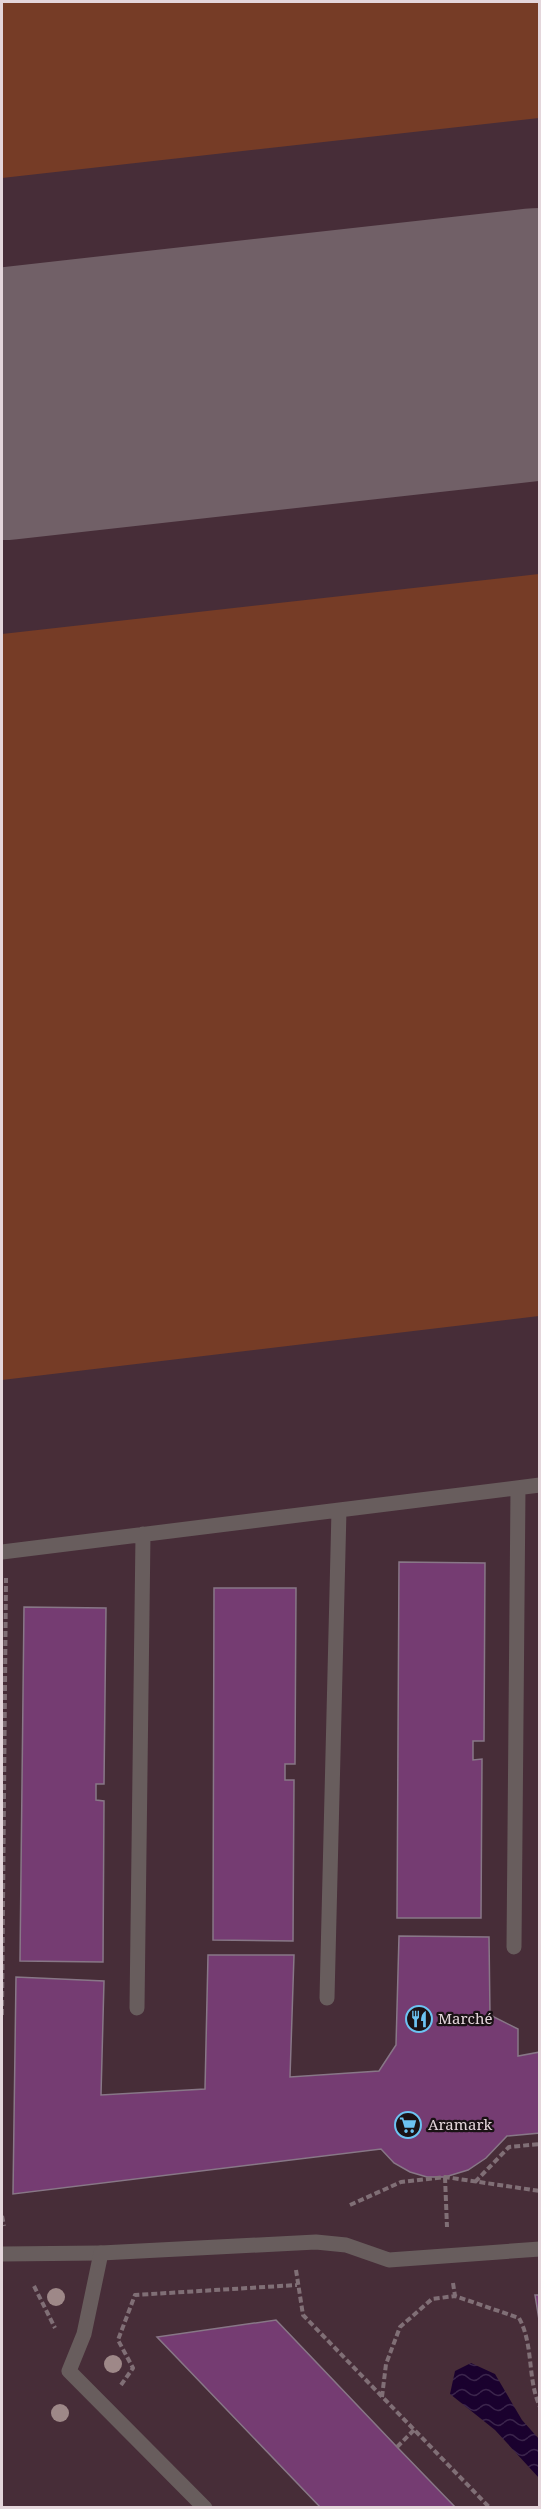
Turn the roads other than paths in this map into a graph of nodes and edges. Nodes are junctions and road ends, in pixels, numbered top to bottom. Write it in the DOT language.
graph roads {
  1 [pos="540,1485"];
  2 [pos="518,1488"];
  3 [pos="339,1510"];
  4 [pos="143,1534"];
  5 [pos="4,1552"];
  6 [pos="513,1947"];
  7 [pos="327,1998"];
  8 [pos="136,2008"];
  9 [pos="540,2249"];
  10 [pos="101,2253"];
  11 [pos="2,2254"];
  12 [pos="205,2508"];
  1 -- 2 [label="street"];
  2 -- 3 [label="street"];
  2 -- 6 [label="street"];
  3 -- 4 [label="street"];
  3 -- 7 [label="street"];
  4 -- 5 [label="street"];
  4 -- 8 [label="street"];
  9 -- 10 [label="street"];
  10 -- 11 [label="street"];
  10 -- 12 [label="street"];
}
